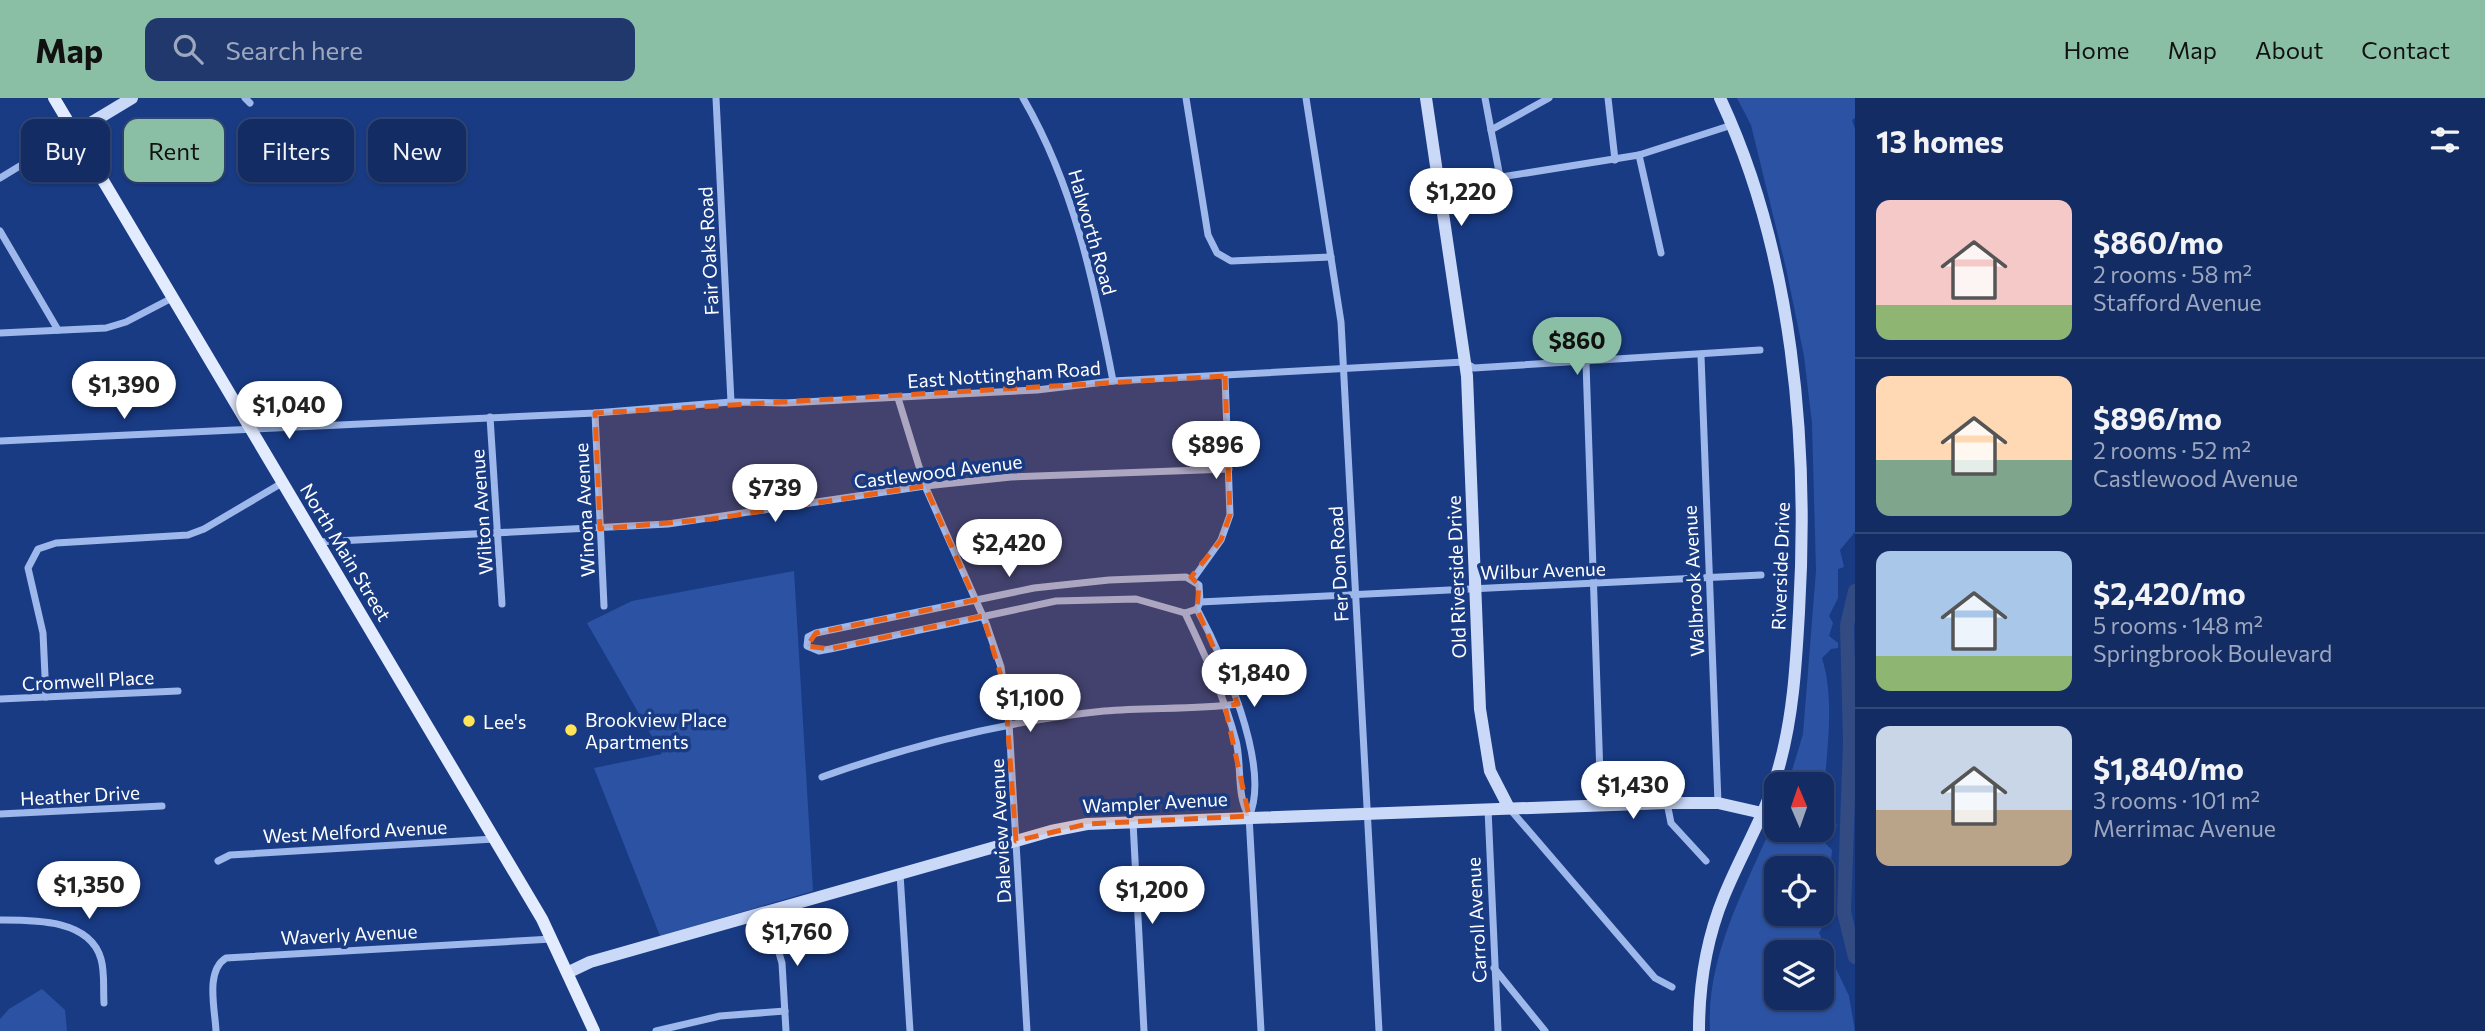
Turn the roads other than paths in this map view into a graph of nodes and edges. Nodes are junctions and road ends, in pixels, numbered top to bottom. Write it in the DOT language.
graph roads {
  1 [pos="54,98"];
  2 [pos="132,98"];
  3 [pos="716,98"];
  4 [pos="1023,98"];
  5 [pos="1186,98"];
  6 [pos="1306,98"];
  7 [pos="1426,98"];
  8 [pos="1485,98"];
  9 [pos="1549,98"];
  10 [pos="1608,98"];
  11 [pos="1720,98"];
  12 [pos="66,119"];
  13 [pos="97,119"];
  14 [pos="1733,125"];
  15 [pos="1491,130"];
  16 [pos="1639,155"];
  17 [pos="1615,160"];
  18 [pos="21,165"];
  19 [pos="1500,177"];
  20 [pos="0,178"];
  21 [pos="103,182"];
  22 [pos="1439,187"];
  23 [pos="0,231"];
  24 [pos="1661,253"];
  25 [pos="1331,257"];
  26 [pos="172,298"];
  27 [pos="58,330"];
  28 [pos="0,333"];
  29 [pos="1760,350"];
  30 [pos="1701,356"];
  31 [pos="1464,362"];
  32 [pos="1586,363"];
  33 [pos="1343,368"];
  34 [pos="1225,376"];
  35 [pos="1113,382"];
  36 [pos="898,398"];
  37 [pos="731,402"];
  38 [pos="594,413"];
  39 [pos="490,417"];
  40 [pos="249,429"];
  41 [pos="0,441"];
  42 [pos="1229,469"];
  43 [pos="282,483"];
  44 [pos="925,486"];
  45 [pos="600,529"];
  46 [pos="496,530"];
  47 [pos="318,542"];
  48 [pos="1761,575"];
  49 [pos="1709,578"];
  50 [pos="1193,579"];
  51 [pos="1593,584"];
  52 [pos="1476,589"];
  53 [pos="1355,596"];
  54 [pos="975,600"];
  55 [pos="502,604"];
  56 [pos="604,606"];
  57 [pos="1198,606"];
  58 [pos="1185,614"];
  59 [pos="982,616"];
  60 [pos="178,691"];
  61 [pos="46,697"];
  62 [pos="0,699"];
  63 [pos="1238,704"];
  64 [pos="1226,706"];
  65 [pos="1009,723"];
  66 [pos="1490,771"];
  67 [pos="822,777"];
  68 [pos="1667,803"];
  69 [pos="1718,803"];
  70 [pos="1601,805"];
  71 [pos="162,806"];
  72 [pos="1488,808"];
  73 [pos="1509,808"];
  74 [pos="1367,813"];
  75 [pos="1762,813"];
  76 [pos="0,814"];
  77 [pos="1249,816"];
  78 [pos="1133,821"];
  79 [pos="495,839"];
  80 [pos="1016,841"];
  81 [pos="218,860"];
  82 [pos="1706,861"];
  83 [pos="900,874"];
  84 [pos="767,913"];
  85 [pos="0,920"];
  86 [pos="553,939"];
  87 [pos="1494,968"];
  88 [pos="569,972"];
  89 [pos="1672,987"];
  90 [pos="104,1003"];
  91 [pos="785,1011"];
  92 [pos="216,1031"];
  93 [pos="594,1031"];
  94 [pos="656,1031"];
  95 [pos="786,1031"];
  96 [pos="910,1031"];
  97 [pos="1027,1031"];
  98 [pos="1144,1031"];
  99 [pos="1261,1031"];
  100 [pos="1379,1031"];
  101 [pos="1498,1031"];
  102 [pos="1545,1031"];
  103 [pos="1699,1031"];
  1 -- 12 [label="main road, North Main Street"];
  2 -- 13 [label="street"];
  3 -- 37 [label="street, Fair Oaks Road"];
  4 -- 35 [label="street, Halworth Road"];
  5 -- 25 [label="street"];
  6 -- 25 [label="street, Fer Don Road"];
  7 -- 22 [label="street, Old Riverside Drive"];
  8 -- 15 [label="street"];
  9 -- 15 [label="street"];
  10 -- 17 [label="street"];
  11 -- 14 [label="street, Riverside Drive"];
  14 -- 16 [label="street"];
  14 -- 75 [label="street, Riverside Drive"];
  15 -- 19 [label="street"];
  16 -- 17 [label="street"];
  16 -- 24 [label="street"];
  17 -- 19 [label="street"];
  18 -- 20 [label="street"];
  19 -- 22 [label="street"];
  21 -- 26 [label="main road, North Main Street"];
  22 -- 31 [label="street, Old Riverside Drive"];
  23 -- 27 [label="street"];
  25 -- 33 [label="street, Fer Don Road"];
  26 -- 27 [label="street"];
  26 -- 40 [label="main road, North Main Street"];
  27 -- 28 [label="street"];
  29 -- 30 [label="street, East Nottingham Road"];
  30 -- 32 [label="street, East Nottingham Road"];
  30 -- 49 [label="street, Walbrook Avenue"];
  31 -- 32 [label="street, East Nottingham Road"];
  31 -- 33 [label="street, East Nottingham Road"];
  31 -- 52 [label="street, Old Riverside Drive"];
  32 -- 51 [label="street"];
  33 -- 34 [label="street, East Nottingham Road"];
  33 -- 53 [label="street, Fer Don Road"];
  34 -- 35 [label="street, East Nottingham Road"];
  34 -- 42 [label="street"];
  35 -- 36 [label="street, East Nottingham Road"];
  36 -- 37 [label="street, East Nottingham Road"];
  36 -- 44 [label="street, Daleview Avenue"];
  37 -- 38 [label="street, East Nottingham Road"];
  38 -- 39 [label="street, East Nottingham Road"];
  38 -- 45 [label="street, Winona Avenue"];
  39 -- 40 [label="street, East Nottingham Road"];
  39 -- 46 [label="street, Wilton Avenue"];
  40 -- 41 [label="street, East Nottingham Road"];
  40 -- 43 [label="main road, North Main Street"];
  42 -- 44 [label="street, Castlewood Avenue"];
  42 -- 50 [label="street"];
  43 -- 47 [label="main road, North Main Street"];
  43 -- 61 [label="street"];
  44 -- 45 [label="street, Castlewood Avenue"];
  44 -- 54 [label="street, Daleview Avenue"];
  45 -- 46 [label="street, Castlewood Avenue"];
  45 -- 56 [label="street, Winona Avenue"];
  46 -- 47 [label="street, Castlewood Avenue"];
  46 -- 55 [label="street, Wilton Avenue"];
  47 -- 79 [label="main road, North Main Street"];
  48 -- 49 [label="street, Wilbur Avenue"];
  49 -- 51 [label="street, Wilbur Avenue"];
  49 -- 69 [label="street, Walbrook Avenue"];
  50 -- 54 [label="street"];
  50 -- 57 [label="street"];
  51 -- 52 [label="street, Wilbur Avenue"];
  51 -- 70 [label="street"];
  52 -- 53 [label="street, Wilbur Avenue"];
  52 -- 66 [label="street, Old Riverside Drive"];
  53 -- 57 [label="street, Wilbur Avenue"];
  53 -- 74 [label="street, Fer Don Road"];
  54 -- 59 [label="street, Daleview Avenue"];
  54 -- 59 [label="street"];
  57 -- 58 [label="street, Wilbur Avenue"];
  57 -- 63 [label="street"];
  58 -- 59 [label="street"];
  58 -- 64 [label="street"];
  59 -- 65 [label="street, Daleview Avenue"];
  60 -- 61 [label="street, Cromwell Place"];
  61 -- 62 [label="street, Cromwell Place"];
  63 -- 64 [label="street"];
  63 -- 77 [label="street"];
  64 -- 65 [label="street"];
  64 -- 77 [label="street"];
  65 -- 67 [label="street"];
  65 -- 80 [label="street, Daleview Avenue"];
  66 -- 72 [label="street"];
  66 -- 73 [label="street, Old Riverside Drive"];
  68 -- 69 [label="street, Wampler Avenue"];
  68 -- 70 [label="street, Wampler Avenue"];
  68 -- 82 [label="street"];
  69 -- 75 [label="street, Wampler Avenue"];
  70 -- 73 [label="street, Wampler Avenue"];
  71 -- 76 [label="street, Heather Drive"];
  72 -- 73 [label="street, Wampler Avenue"];
  72 -- 74 [label="street, Wampler Avenue"];
  72 -- 87 [label="street, Carroll Avenue"];
  73 -- 89 [label="street, Old Riverside Drive"];
  74 -- 77 [label="street, Wampler Avenue"];
  74 -- 100 [label="street, Fer Don Road"];
  75 -- 103 [label="street, Riverside Drive"];
  77 -- 78 [label="street, Wampler Avenue"];
  77 -- 99 [label="street"];
  78 -- 80 [label="street, Wampler Avenue"];
  78 -- 98 [label="street"];
  79 -- 81 [label="street, West Melford Avenue"];
  79 -- 86 [label="main road, North Main Street"];
  80 -- 83 [label="street, Wampler Avenue"];
  80 -- 97 [label="street, Daleview Avenue"];
  83 -- 84 [label="street, Wampler Avenue"];
  83 -- 96 [label="street"];
  84 -- 88 [label="street, Wampler Avenue"];
  84 -- 91 [label="street"];
  85 -- 90 [label="street"];
  86 -- 88 [label="main road, North Main Street"];
  86 -- 92 [label="street, Waverly Avenue"];
  87 -- 101 [label="street, Carroll Avenue"];
  87 -- 102 [label="street"];
  88 -- 93 [label="main road, North Main Street"];
  91 -- 94 [label="street"];
  91 -- 95 [label="street"];
}
